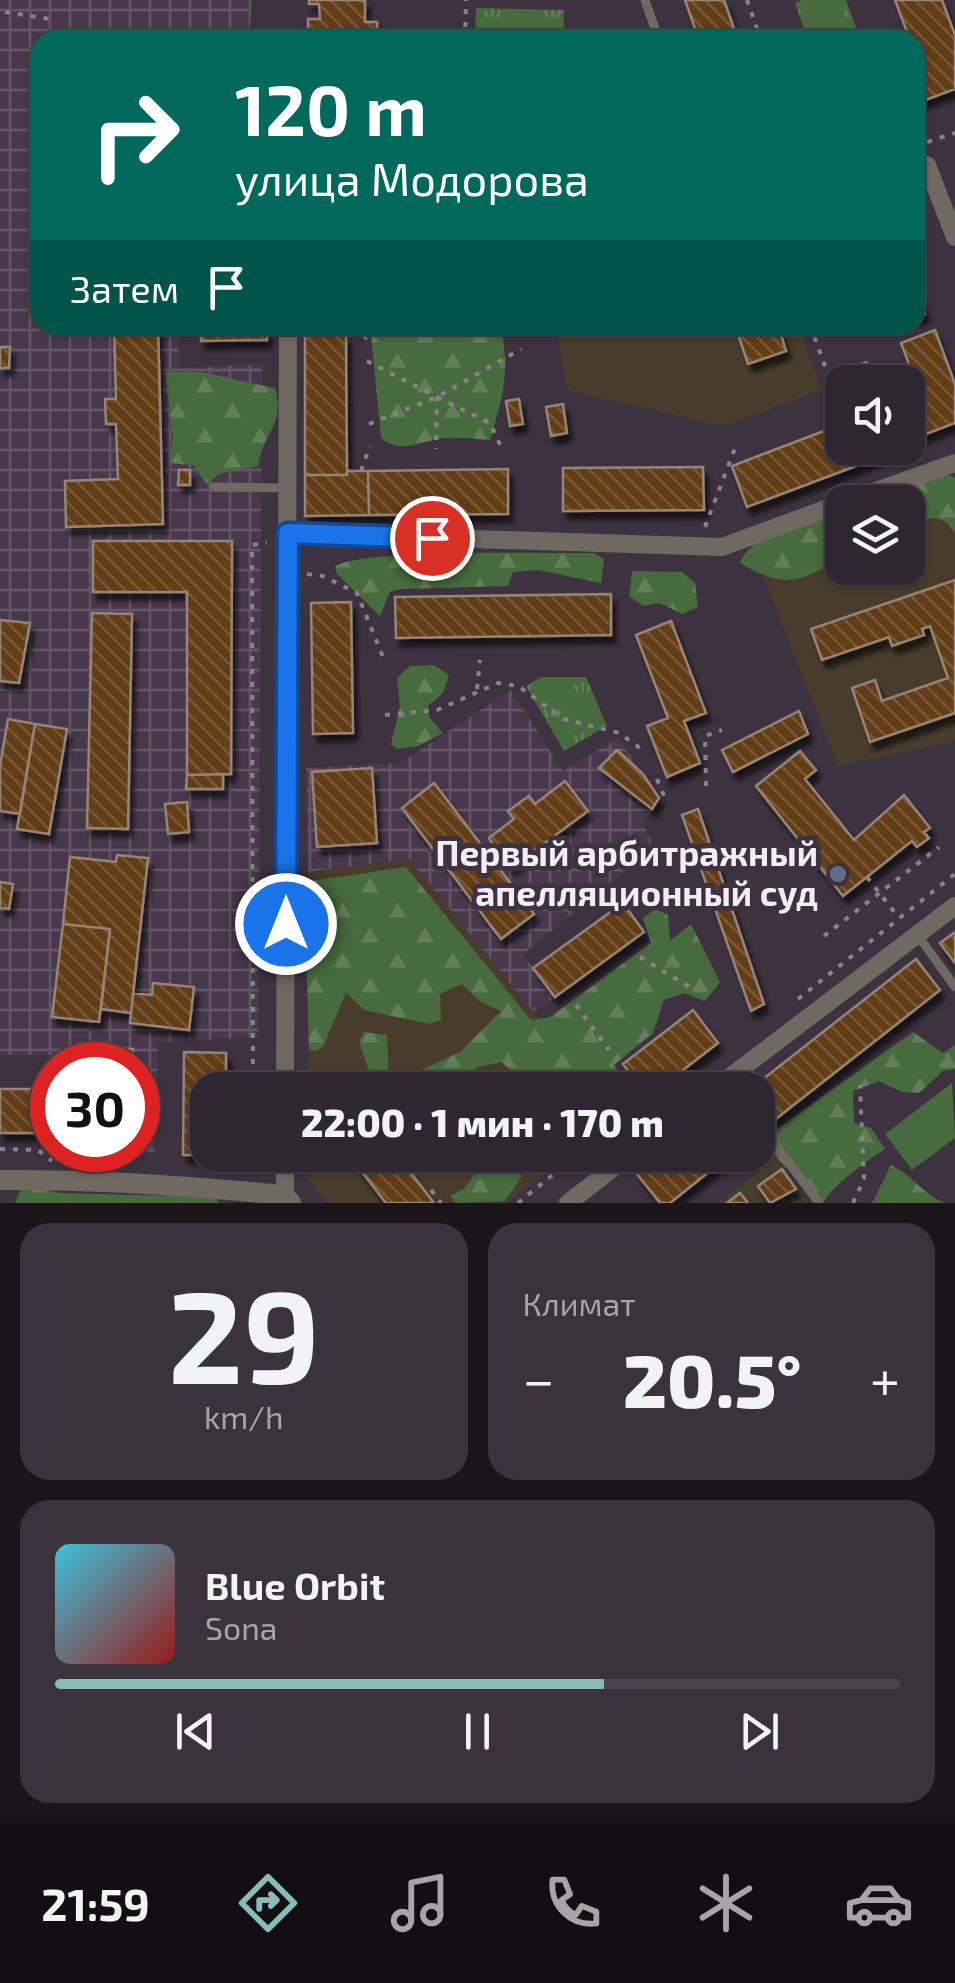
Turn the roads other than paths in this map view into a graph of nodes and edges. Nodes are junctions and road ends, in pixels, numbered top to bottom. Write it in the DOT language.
graph roads {
  1 [pos="644,0"];
  2 [pos="655,30"];
  3 [pos="926,165"];
  4 [pos="948,192"];
  5 [pos="955,236"];
  6 [pos="288,335"];
  7 [pos="955,463"];
  8 [pos="894,485"];
  9 [pos="214,488"];
  10 [pos="288,488"];
  11 [pos="825,510"];
  12 [pos="288,533"];
  13 [pos="955,906"];
  14 [pos="917,934"];
  15 [pos="955,987"];
  16 [pos="285,1072"];
  17 [pos="743,1072"];
  18 [pos="775,1144"];
  19 [pos="286,1172"];
  20 [pos="613,1172"];
  21 [pos="0,1180"];
  22 [pos="590,1196"];
  23 [pos="288,1199"];
  24 [pos="568,1203"];
  25 [pos="819,1203"];
  1 -- 2 [label="lane"];
  3 -- 4 [label="street"];
  4 -- 5 [label="street"];
  6 -- 10 [label="street"];
  7 -- 8 [label="street"];
  9 -- 10 [label="lane"];
  10 -- 12 [label="street"];
  11 -- 12 [label="street"];
  12 -- 16 [label="street"];
  13 -- 14 [label="street"];
  14 -- 15 [label="lane"];
  14 -- 17 [label="street"];
  18 -- 25 [label="lane"];
  19 -- 23 [label="street"];
  20 -- 22 [label="street"];
  21 -- 23 [label="street"];
  22 -- 24 [label="street"];
}
